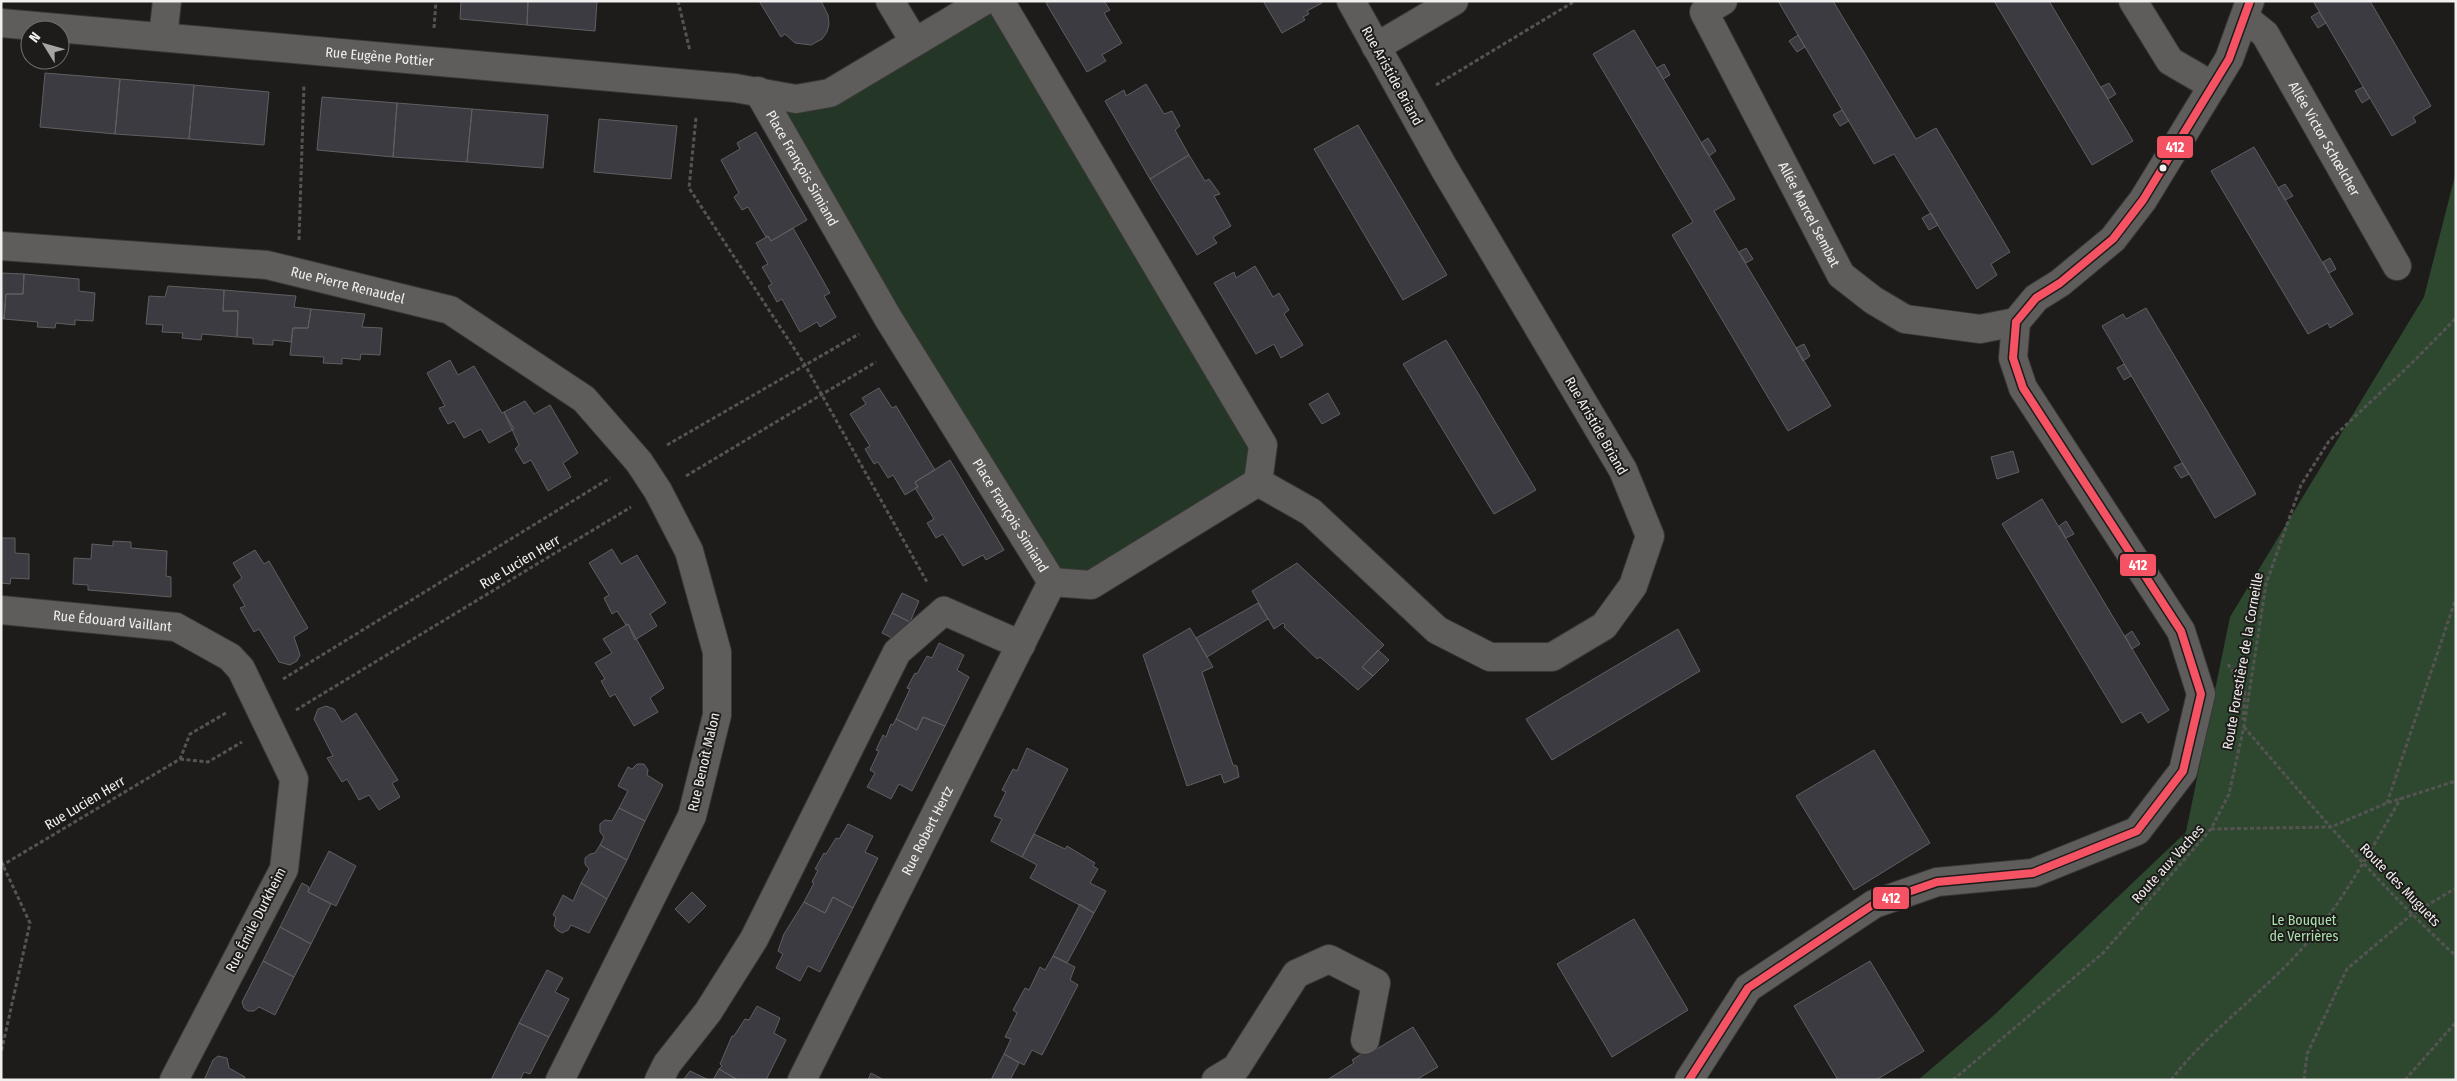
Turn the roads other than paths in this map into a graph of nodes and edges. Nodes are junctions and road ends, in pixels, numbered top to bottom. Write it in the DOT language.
graph roads {
  1 [pos="167,1"];
  2 [pos="890,1"];
  3 [pos="984,1"];
  4 [pos="1000,1"];
  5 [pos="1350,1"];
  6 [pos="1454,1"];
  7 [pos="2133,1"];
  8 [pos="1714,7"];
  9 [pos="2248,9"];
  10 [pos="1,23"];
  11 [pos="163,37"];
  12 [pos="914,41"];
  13 [pos="1376,48"];
  14 [pos="2213,86"];
  15 [pos="758,91"];
  16 [pos="1,246"];
  17 [pos="2396,266"];
  18 [pos="2016,322"];
  19 [pos="639,462"];
  20 [pos="1258,482"];
  21 [pos="1052,582"];
  22 [pos="1,610"];
  23 [pos="1021,645"];
  24 [pos="244,702"];
  25 [pos="1365,1040"];
  26 [pos="174,1080"];
  27 [pos="560,1080"];
  28 [pos="659,1080"];
  29 [pos="802,1080"];
  30 [pos="1216,1080"];
  31 [pos="1689,1080"];
  1 -- 11 [label="street"];
  2 -- 12 [label="street"];
  3 -- 12 [label="street, Place François Simiand"];
  4 -- 20 [label="street"];
  5 -- 13 [label="street, Rue Aristide Briand"];
  6 -- 13 [label="street"];
  7 -- 14 [label="street"];
  8 -- 18 [label="street, Allée Marcel Sembat"];
  9 -- 14 [label="street"];
  9 -- 17 [label="street, Allée Victor Schœlcher"];
  10 -- 11 [label="street, Rue Eugène Pottier"];
  11 -- 15 [label="street, Rue Eugène Pottier"];
  12 -- 15 [label="street, Place François Simiand"];
  13 -- 20 [label="street, Rue Aristide Briand"];
  14 -- 18 [label="street"];
  15 -- 21 [label="street, Place François Simiand"];
  16 -- 19 [label="street, Rue Pierre Renaudel"];
  18 -- 31 [label="street"];
  19 -- 27 [label="street, Rue Benoît Malon"];
  20 -- 21 [label="street, Place François Simiand"];
  21 -- 23 [label="street, Rue Robert Hertz"];
  22 -- 24 [label="street, Rue Édouard Vaillant"];
  23 -- 28 [label="street"];
  23 -- 29 [label="street, Rue Robert Hertz"];
  24 -- 26 [label="street, Rue Émile Durkheim"];
  25 -- 30 [label="street"];
}
